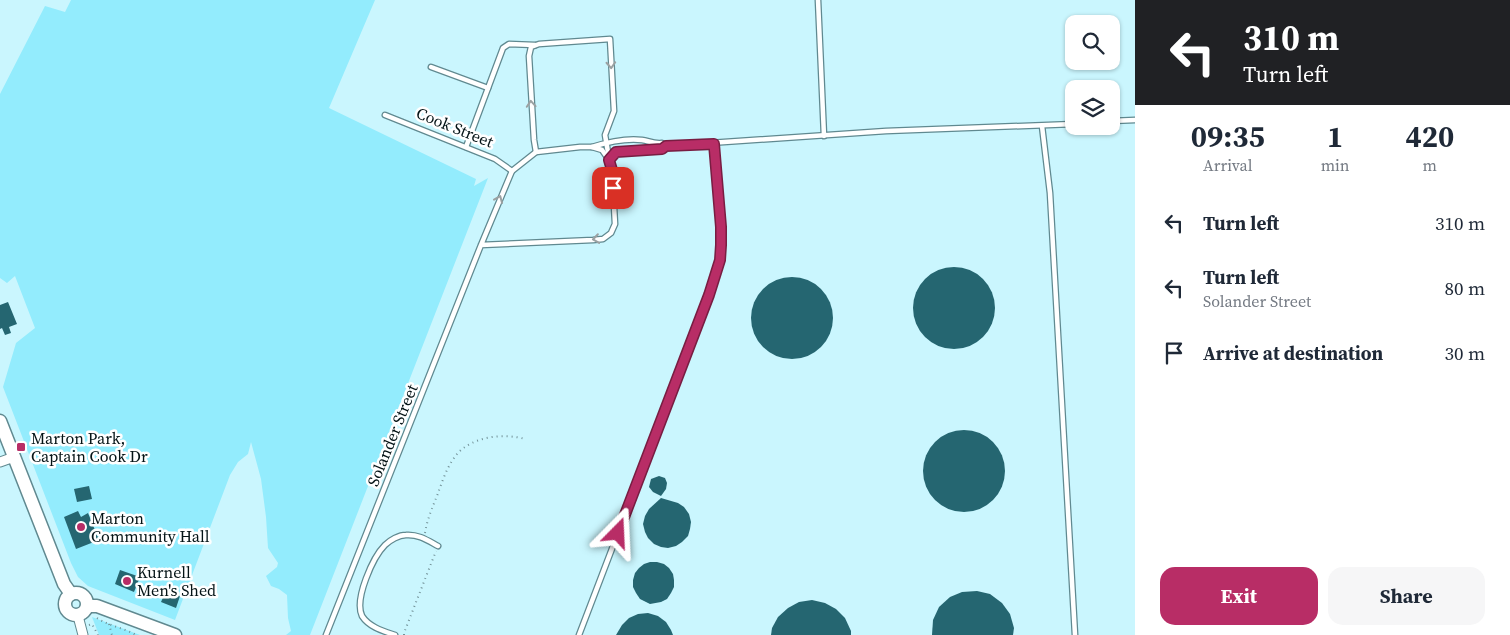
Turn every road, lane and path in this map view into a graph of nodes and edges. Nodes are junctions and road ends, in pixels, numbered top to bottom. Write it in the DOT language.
graph roads {
  1 [pos="818,0"];
  2 [pos="535,45"];
  3 [pos="432,67"];
  4 [pos="488,88"];
  5 [pos="385,115"];
  6 [pos="1135,120"];
  7 [pos="1120,121"];
  8 [pos="1065,125"];
  9 [pos="1042,126"];
  10 [pos="824,136"];
  11 [pos="606,142"];
  12 [pos="714,144"];
  13 [pos="666,146"];
  14 [pos="466,147"];
  15 [pos="592,147"];
  16 [pos="536,152"];
  17 [pos="609,160"];
  18 [pos="512,171"];
  19 [pos="480,244"];
  20 [pos="0,422"];
  21 [pos="525,438"];
  22 [pos="14,457"];
  23 [pos="0,462"];
  24 [pos="424,538"];
  25 [pos="438,546"];
  26 [pos="71,594"];
  27 [pos="88,606"];
  28 [pos="78,616"];
  29 [pos="97,618"];
  30 [pos="92,624"];
  31 [pos="109,624"];
  32 [pos="84,635"];
  33 [pos="98,635"];
  34 [pos="102,635"];
  35 [pos="112,635"];
  36 [pos="175,635"];
  37 [pos="326,635"];
  38 [pos="395,635"];
  39 [pos="404,635"];
  40 [pos="579,635"];
  41 [pos="1074,635"];
  1 -- 10 [label="lane"];
  2 -- 4 [label="lane"];
  2 -- 11 [label="lane, one-way"];
  16 -- 2 [label="lane, one-way"];
  3 -- 4 [label="lane"];
  4 -- 14 [label="lane"];
  5 -- 14 [label="lane, Cook Street"];
  6 -- 7 [label="lane"];
  8 -- 9 [label="lane"];
  9 -- 10 [label="lane"];
  9 -- 41 [label="lane"];
  10 -- 12 [label="lane"];
  11 -- 13 [label="lane"];
  11 -- 15 [label="lane"];
  11 -- 17 [label="lane"];
  12 -- 13 [label="lane"];
  12 -- 40 [label="lane"];
  13 -- 17 [label="lane"];
  14 -- 18 [label="lane, Cook Street"];
  15 -- 16 [label="lane"];
  15 -- 17 [label="lane"];
  16 -- 18 [label="lane, Solander Street"];
  17 -- 19 [label="lane, one-way"];
  19 -- 18 [label="lane, Solander Street, one-way"];
  19 -- 37 [label="lane, Solander Street"];
  20 -- 22 [label="main road"];
  21 -- 24 [label="path"];
  22 -- 23 [label="street"];
  22 -- 26 [label="main road"];
  24 -- 25 [label="lane"];
  24 -- 38 [label="lane"];
  25 -- 39 [label="path"];
  26 -- 27 [label="main road"];
  26 -- 28 [label="main road"];
  27 -- 28 [label="main road"];
  27 -- 36 [label="main road"];
  28 -- 32 [label="street"];
  29 -- 30 [label="path"];
  31 -- 35 [label="path"];
  33 -- 34 [label="path"];
}
